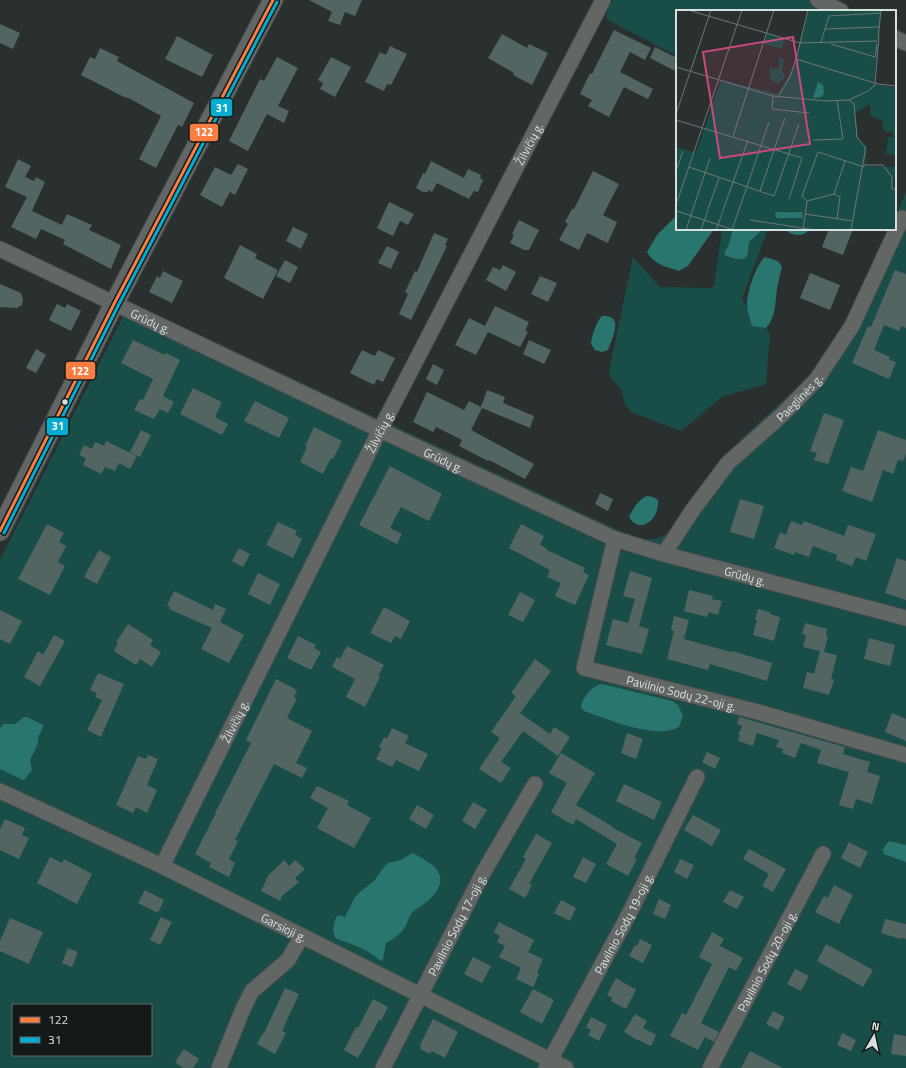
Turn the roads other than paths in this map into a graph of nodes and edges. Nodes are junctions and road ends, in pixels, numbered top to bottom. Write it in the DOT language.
graph roads {
  1 [pos="273,0"];
  2 [pos="603,0"];
  3 [pos="818,0"];
  4 [pos="839,10"];
  5 [pos="896,38"];
  6 [pos="906,43"];
  7 [pos="905,215"];
  8 [pos="0,249"];
  9 [pos="114,304"];
  10 [pos="380,430"];
  11 [pos="0,531"];
  12 [pos="615,539"];
  13 [pos="664,554"];
  14 [pos="906,618"];
  15 [pos="906,755"];
  16 [pos="697,777"];
  17 [pos="535,784"];
  18 [pos="0,791"];
  19 [pos="823,854"];
  20 [pos="162,866"];
  21 [pos="302,936"];
  22 [pos="421,995"];
  23 [pos="548,1064"];
  24 [pos="219,1068"];
  25 [pos="383,1068"];
  26 [pos="566,1068"];
  27 [pos="710,1068"];
  1 -- 9 [label="street"];
  2 -- 10 [label="street, Žilvičių g."];
  3 -- 4 [label="street"];
  5 -- 6 [label="street"];
  7 -- 13 [label="street, Paeglinės g."];
  8 -- 9 [label="street, Grūdų g."];
  9 -- 10 [label="street, Grūdų g."];
  9 -- 11 [label="street"];
  10 -- 12 [label="street, Grūdų g."];
  10 -- 20 [label="street, Žilvičių g."];
  12 -- 13 [label="street, Grūdų g."];
  12 -- 15 [label="street, Pavilnio Sodų 22-oji g."];
  13 -- 14 [label="street, Grūdų g."];
  16 -- 23 [label="street, Pavilnio Sodų 19-oji g."];
  17 -- 22 [label="street, Pavilnio Sodų 17-oji g."];
  18 -- 20 [label="street, Garsioji g."];
  19 -- 27 [label="street, Pavilnio Sodų 20-oji g."];
  20 -- 21 [label="street, Garsioji g."];
  21 -- 22 [label="street, Garsioji g."];
  21 -- 24 [label="street"];
  22 -- 23 [label="street, Garsioji g."];
  22 -- 25 [label="street, Pavilnio Sodų 17-oji g."];
  23 -- 26 [label="street, Garsioji g."];
}
